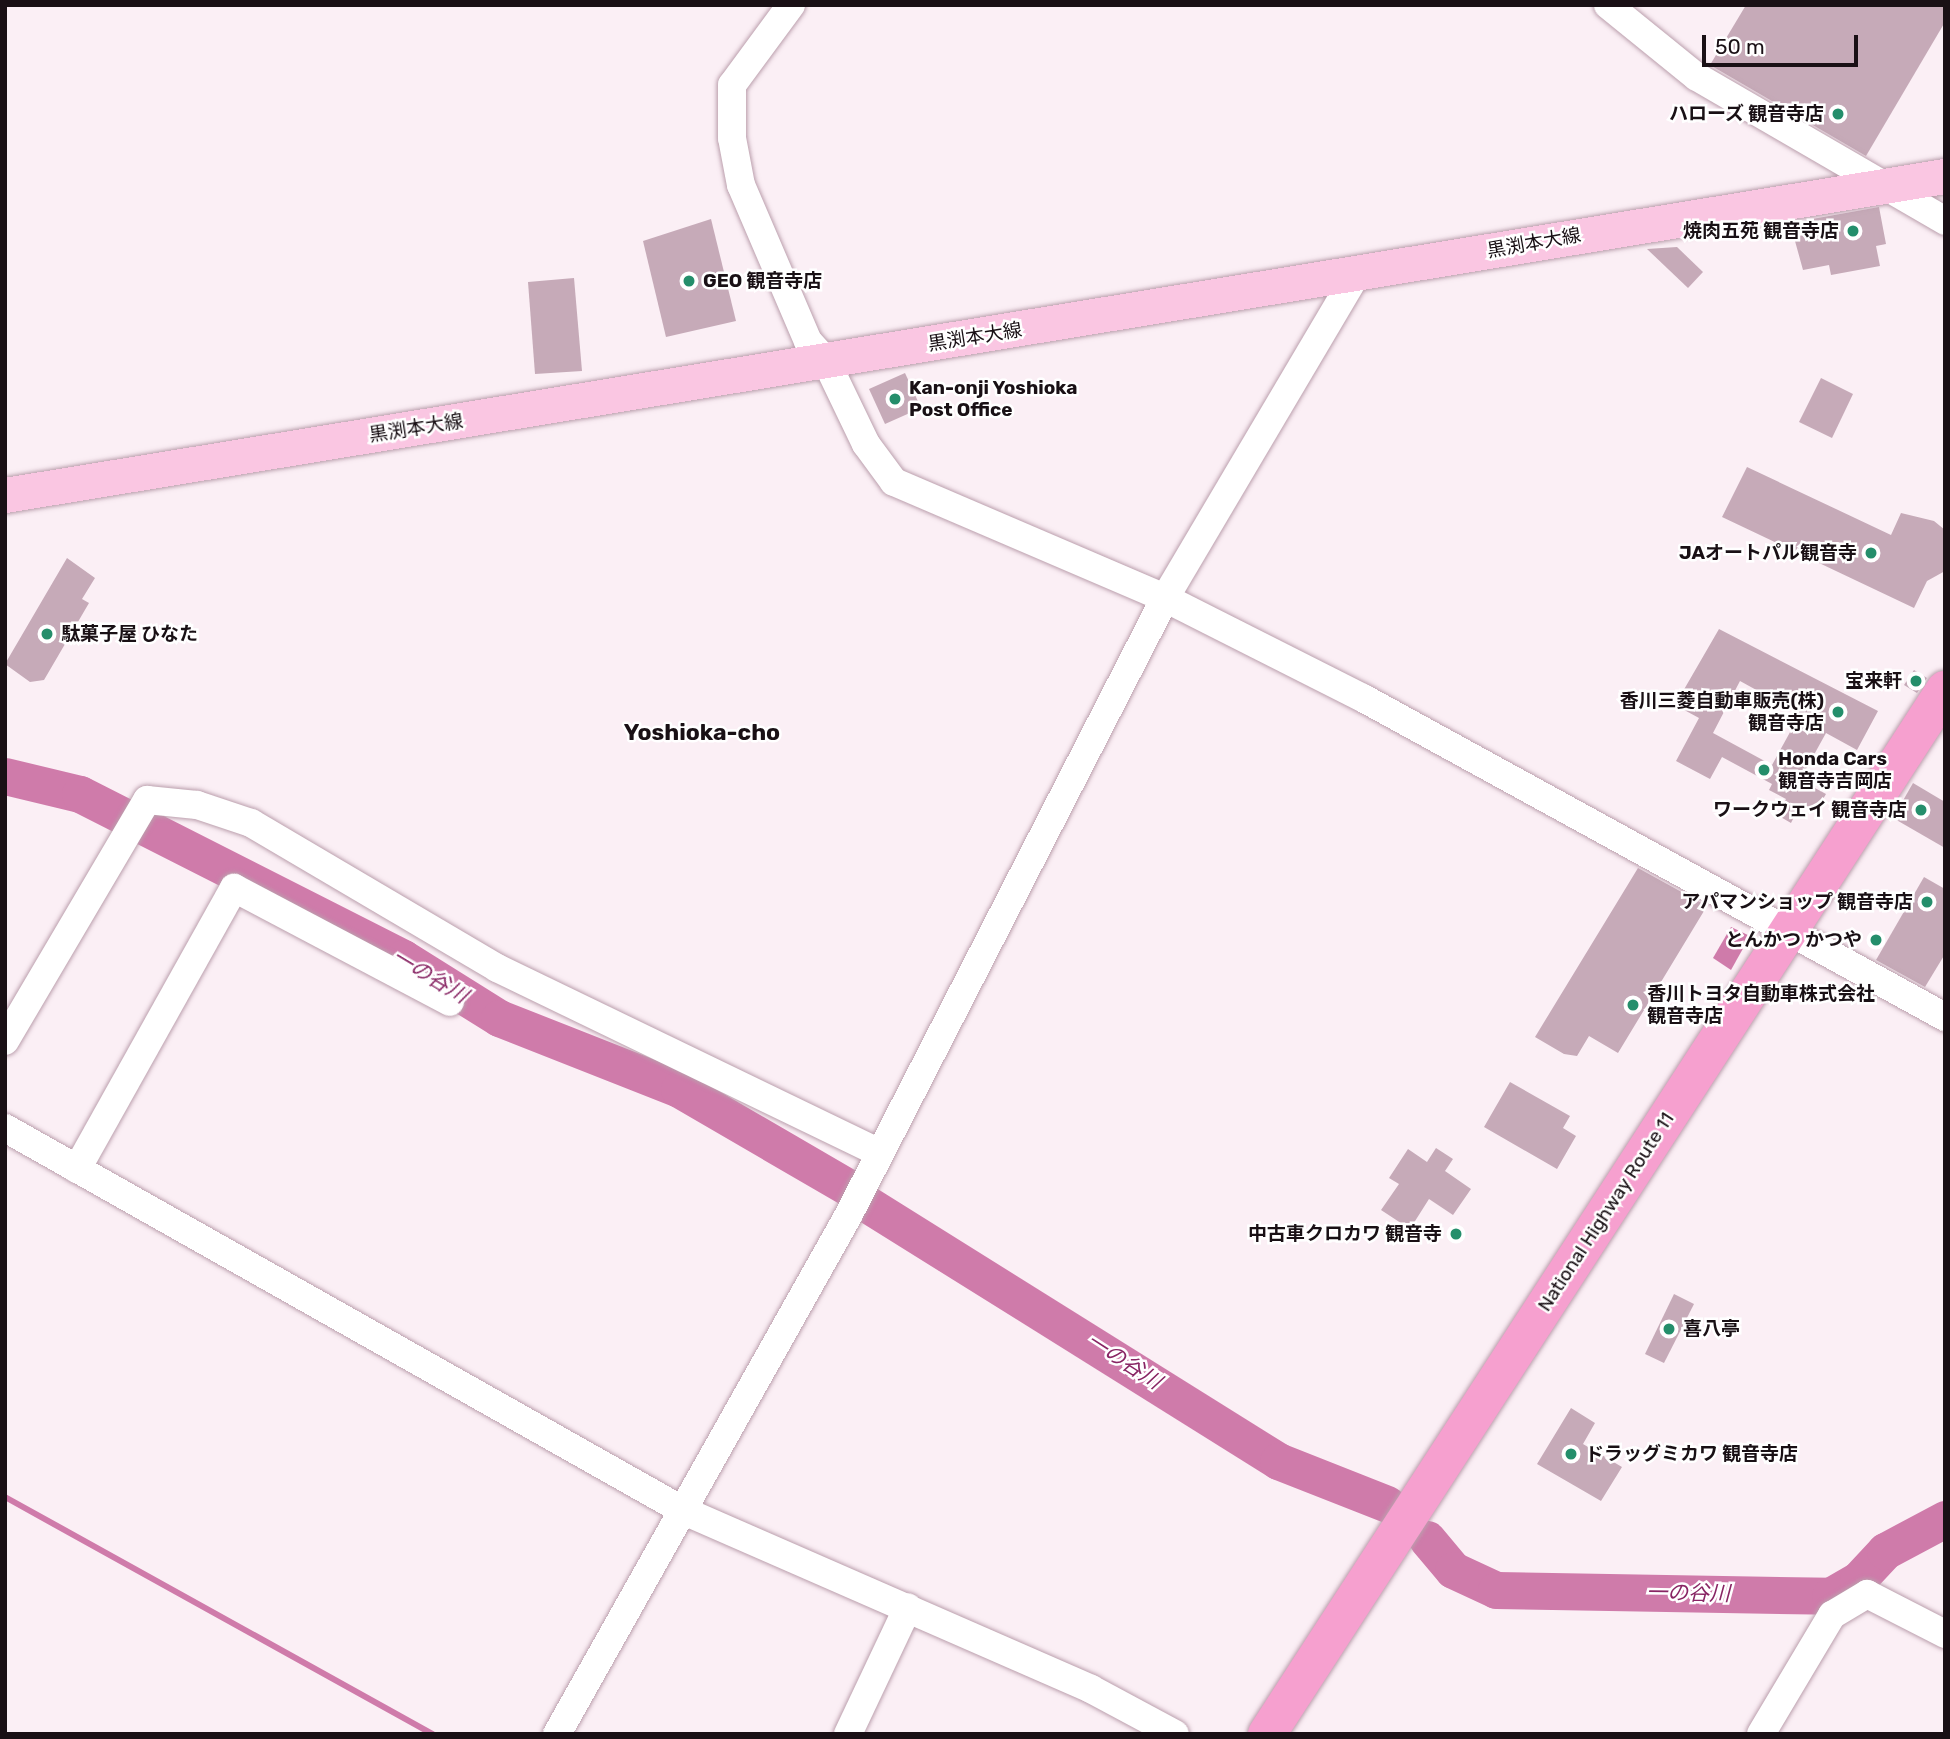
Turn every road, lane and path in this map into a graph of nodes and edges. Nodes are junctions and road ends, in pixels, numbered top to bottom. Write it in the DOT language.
graph roads {
  1 [pos="791,5"];
  2 [pos="1608,5"];
  3 [pos="1945,176"];
  4 [pos="1884,184"];
  5 [pos="1945,221"];
  6 [pos="1357,274"];
  7 [pos="826,361"];
  8 [pos="5,495"];
  9 [pos="1165,598"];
  10 [pos="1945,690"];
  11 [pos="1788,933"];
  12 [pos="450,1002"];
  13 [pos="1945,1017"];
  14 [pos="5,1041"];
  15 [pos="5,1128"];
  16 [pos="878,1152"];
  17 [pos="77,1169"];
  18 [pos="684,1511"];
  19 [pos="908,1607"];
  20 [pos="1945,1634"];
  21 [pos="557,1734"];
  22 [pos="848,1734"];
  23 [pos="1175,1734"];
  24 [pos="1267,1734"];
  25 [pos="1761,1734"];
  1 -- 7 [label="street"];
  2 -- 4 [label="street"];
  3 -- 4 [label="main road, 黒渕本大線"];
  4 -- 5 [label="street"];
  4 -- 6 [label="main road, 黒渕本大線"];
  6 -- 7 [label="main road, 黒渕本大線"];
  6 -- 9 [label="street"];
  7 -- 8 [label="main road, 黒渕本大線"];
  7 -- 9 [label="street"];
  9 -- 11 [label="street"];
  9 -- 16 [label="street"];
  10 -- 11 [label="highway, National Highway Route 11"];
  11 -- 13 [label="street"];
  11 -- 24 [label="highway, National Highway Route 11"];
  12 -- 17 [label="street"];
  14 -- 16 [label="street"];
  15 -- 17 [label="street"];
  16 -- 18 [label="street"];
  17 -- 18 [label="street"];
  18 -- 19 [label="street"];
  18 -- 21 [label="street"];
  19 -- 22 [label="street"];
  19 -- 23 [label="street"];
  20 -- 25 [label="street"];
}
